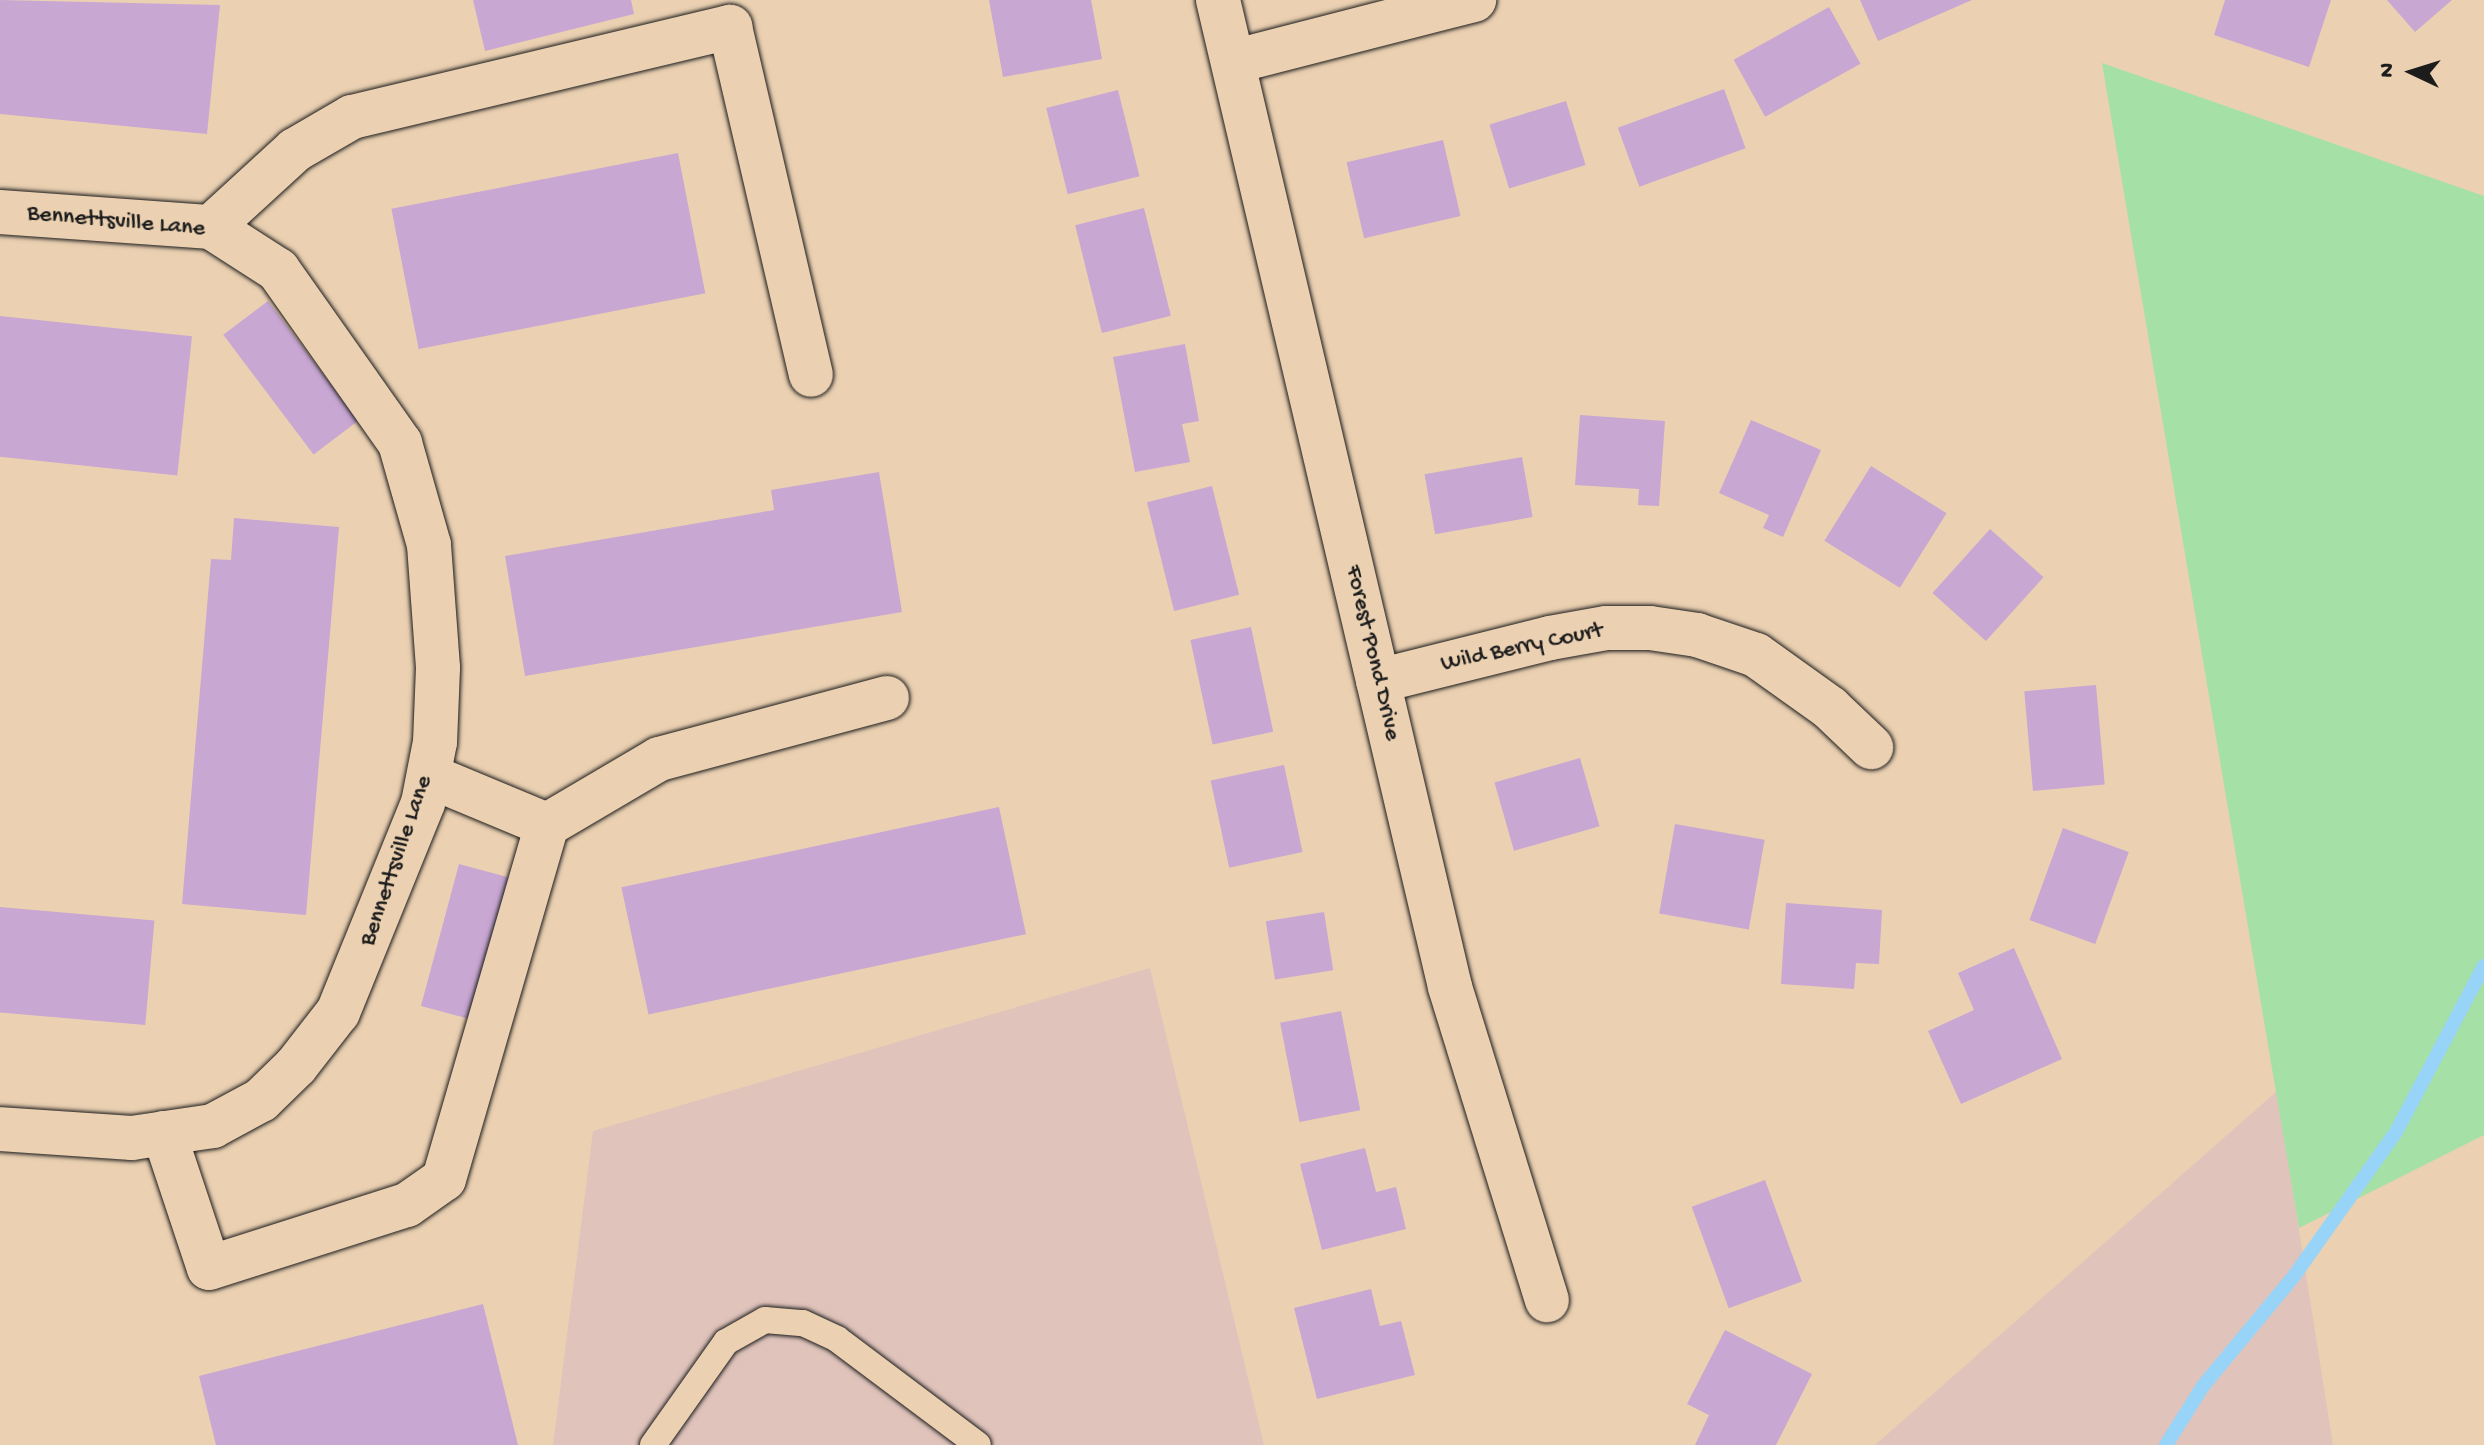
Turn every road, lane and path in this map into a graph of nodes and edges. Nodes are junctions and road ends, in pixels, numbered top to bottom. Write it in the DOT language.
graph roads {
  1 [pos="1218,0"];
  2 [pos="1474,0"];
  3 [pos="1236,61"];
  4 [pos="0,212"];
  5 [pos="211,227"];
  6 [pos="811,375"];
  7 [pos="1378,681"];
  8 [pos="887,698"];
  9 [pos="1871,747"];
  10 [pos="429,776"];
  11 [pos="547,825"];
  12 [pos="0,1129"];
  13 [pos="164,1133"];
  14 [pos="1547,1300"];
  15 [pos="653,1445"];
  16 [pos="978,1445"];
  1 -- 3 [label="street, Forest Pond Drive"];
  2 -- 3 [label="street"];
  3 -- 7 [label="street, Forest Pond Drive"];
  4 -- 5 [label="street, Bennettsville Lane"];
  5 -- 6 [label="street"];
  5 -- 10 [label="street, Bennettsville Lane"];
  7 -- 9 [label="street, Wild Berry Court"];
  7 -- 14 [label="street, Forest Pond Drive"];
  8 -- 11 [label="street"];
  10 -- 11 [label="street"];
  10 -- 13 [label="street, Bennettsville Lane"];
  11 -- 13 [label="street"];
  12 -- 13 [label="street, Bennettsville Lane"];
  15 -- 16 [label="lane"];
}
